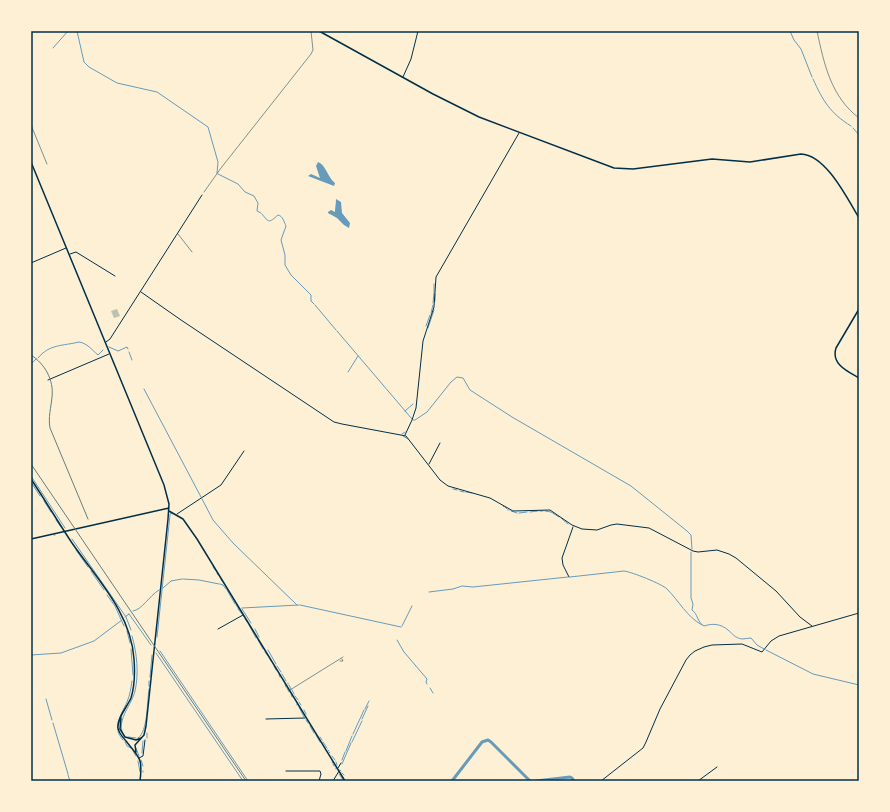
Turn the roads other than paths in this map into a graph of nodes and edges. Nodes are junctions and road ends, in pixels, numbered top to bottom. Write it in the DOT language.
graph roads {
  1 [pos="319,31"];
  2 [pos="418,31"];
  3 [pos="403,78"];
  4 [pos="31,125"];
  5 [pos="519,132"];
  6 [pos="31,162"];
  7 [pos="47,164"];
  8 [pos="202,195"];
  9 [pos="859,218"];
  10 [pos="178,234"];
  11 [pos="66,248"];
  12 [pos="192,252"];
  13 [pos="69,254"];
  14 [pos="31,264"];
  15 [pos="115,276"];
  16 [pos="141,292"];
  17 [pos="859,309"];
  18 [pos="105,342"];
  19 [pos="110,354"];
  20 [pos="859,378"];
  21 [pos="48,380"];
  22 [pos="404,436"];
  23 [pos="440,443"];
  24 [pos="244,451"];
  25 [pos="429,465"];
  26 [pos="31,479"];
  27 [pos="169,509"];
  28 [pos="177,515"];
  29 [pos="574,526"];
  30 [pos="65,531"];
  31 [pos="31,540"];
  32 [pos="569,576"];
  33 [pos="859,613"];
  34 [pos="244,614"];
  35 [pos="812,626"];
  36 [pos="218,629"];
  37 [pos="343,657"];
  38 [pos="290,690"];
  39 [pos="306,717"];
  40 [pos="121,718"];
  41 [pos="266,719"];
  42 [pos="141,738"];
  43 [pos="129,739"];
  44 [pos="134,739"];
  45 [pos="145,740"];
  46 [pos="127,743"];
  47 [pos="135,744"];
  48 [pos="131,746"];
  49 [pos="136,752"];
  50 [pos="139,758"];
  51 [pos="341,763"];
  52 [pos="717,767"];
  53 [pos="338,769"];
  54 [pos="286,771"];
  55 [pos="339,771"];
  56 [pos="140,781"];
  57 [pos="319,781"];
  58 [pos="333,781"];
  59 [pos="345,781"];
  60 [pos="601,781"];
  61 [pos="698,781"];
  1 -- 3 [label="street"];
  2 -- 3 [label="street"];
  3 -- 5 [label="street"];
  4 -- 7 [label="lane"];
  5 -- 9 [label="street"];
  5 -- 22 [label="street"];
  6 -- 11 [label="street"];
  8 -- 10 [label="street"];
  10 -- 12 [label="lane"];
  10 -- 16 [label="street"];
  11 -- 13 [label="street"];
  11 -- 14 [label="street"];
  13 -- 15 [label="street"];
  13 -- 18 [label="street"];
  16 -- 18 [label="street"];
  16 -- 22 [label="street"];
  17 -- 20 [label="street"];
  18 -- 19 [label="street"];
  19 -- 21 [label="street"];
  19 -- 27 [label="street"];
  22 -- 25 [label="street"];
  23 -- 25 [label="street"];
  24 -- 28 [label="street"];
  25 -- 29 [label="street"];
  26 -- 30 [label="street"];
  27 -- 28 [label="street"];
  27 -- 30 [label="street"];
  27 -- 42 [label="street"];
  28 -- 34 [label="street"];
  29 -- 32 [label="street"];
  29 -- 35 [label="street"];
  30 -- 31 [label="street"];
  30 -- 40 [label="street"];
  33 -- 35 [label="street"];
  34 -- 36 [label="street"];
  34 -- 38 [label="street"];
  35 -- 60 [label="street"];
  37 -- 38 [label="lane"];
  38 -- 39 [label="street"];
  39 -- 41 [label="street"];
  39 -- 53 [label="street"];
  40 -- 43 [label="street"];
  40 -- 46 [label="street"];
  42 -- 44 [label="street"];
  42 -- 47 [label="street"];
  43 -- 44 [label="street"];
  43 -- 46 [label="street"];
  44 -- 47 [label="street"];
  45 -- 50 [label="street"];
  46 -- 48 [label="street"];
  47 -- 48 [label="street"];
  47 -- 49 [label="street"];
  48 -- 49 [label="street"];
  49 -- 50 [label="street"];
  50 -- 56 [label="street"];
  51 -- 53 [label="street"];
  52 -- 61 [label="street"];
  53 -- 55 [label="street"];
  54 -- 57 [label="street"];
  55 -- 58 [label="street"];
  55 -- 59 [label="street"];
}
